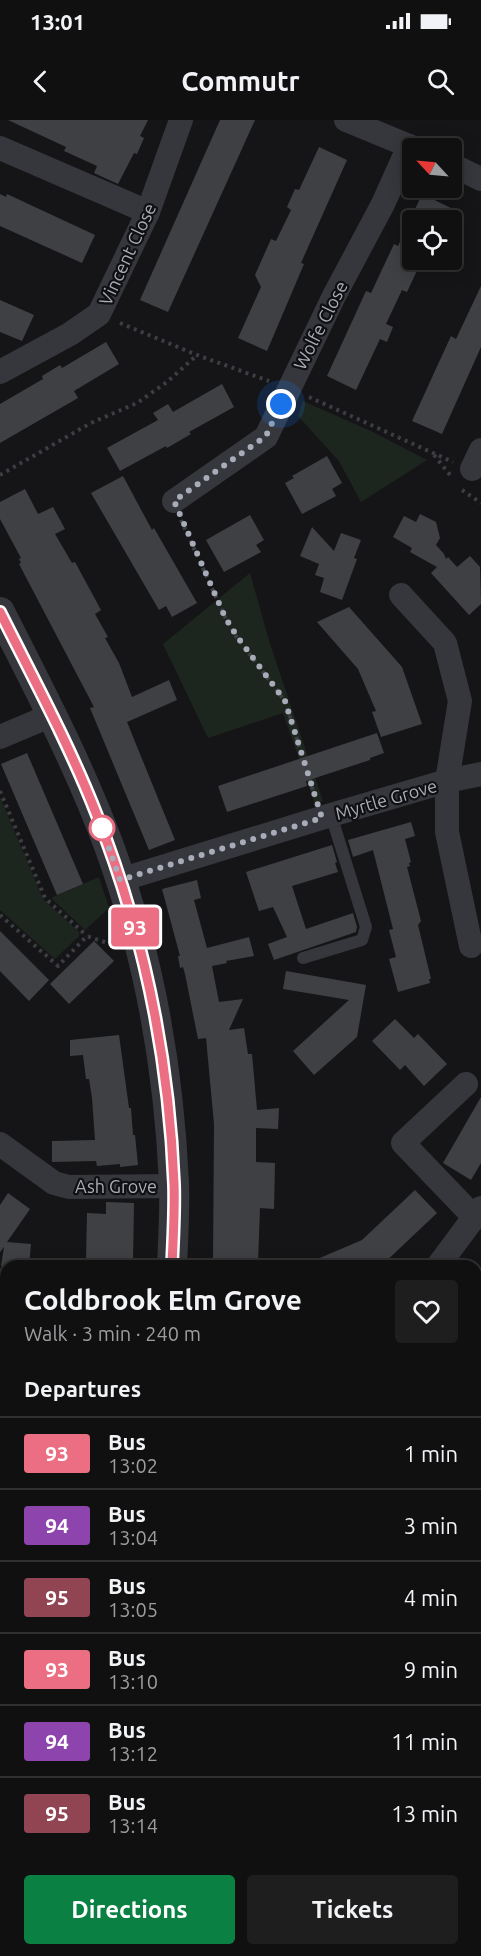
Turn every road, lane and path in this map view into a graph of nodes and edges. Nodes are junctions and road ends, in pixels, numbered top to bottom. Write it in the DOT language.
graph roads {
  1 [pos="181,120"];
  2 [pos="346,120"];
  3 [pos="402,143"];
  4 [pos="0,148"];
  5 [pos="402,165"];
  6 [pos="462,169"];
  7 [pos="481,178"];
  8 [pos="148,212"];
  9 [pos="197,355"];
  10 [pos="0,372"];
  11 [pos="0,475"];
  12 [pos="174,501"];
  13 [pos="401,595"];
  14 [pos="0,612"];
  15 [pos="52,715"];
  16 [pos="0,737"];
  17 [pos="481,774"];
  18 [pos="447,781"];
  19 [pos="0,791"];
  20 [pos="326,817"];
  21 [pos="120,880"];
  22 [pos="0,915"];
  23 [pos="87,936"];
  24 [pos="139,942"];
  25 [pos="471,946"];
  26 [pos="303,958"];
  27 [pos="466,1084"];
  28 [pos="0,1144"];
  29 [pos="174,1186"];
  30 [pos="477,1212"];
  31 [pos="172,1260"];
  32 [pos="442,1260"];
  1 -- 8 [label="street, Vincent Close"];
  2 -- 3 [label="street"];
  4 -- 8 [label="street"];
  5 -- 12 [label="street, Wolfe Close"];
  6 -- 7 [label="street"];
  8 -- 10 [label="street, Vincent Close"];
  9 -- 11 [label="path"];
  12 -- 20 [label="path"];
  13 -- 18 [label="street"];
  14 -- 15 [label="street"];
  15 -- 16 [label="street"];
  15 -- 21 [label="street"];
  17 -- 18 [label="street, Myrtle Grove"];
  18 -- 20 [label="street, Myrtle Grove"];
  18 -- 25 [label="street"];
  19 -- 23 [label="path"];
  20 -- 21 [label="street, Myrtle Grove"];
  20 -- 26 [label="lane"];
  21 -- 24 [label="street"];
  22 -- 23 [label="path"];
  23 -- 24 [label="path"];
  24 -- 29 [label="street"];
  27 -- 30 [label="street"];
  28 -- 29 [label="street, Ash Grove"];
  29 -- 31 [label="street"];
  30 -- 32 [label="street"];
}
